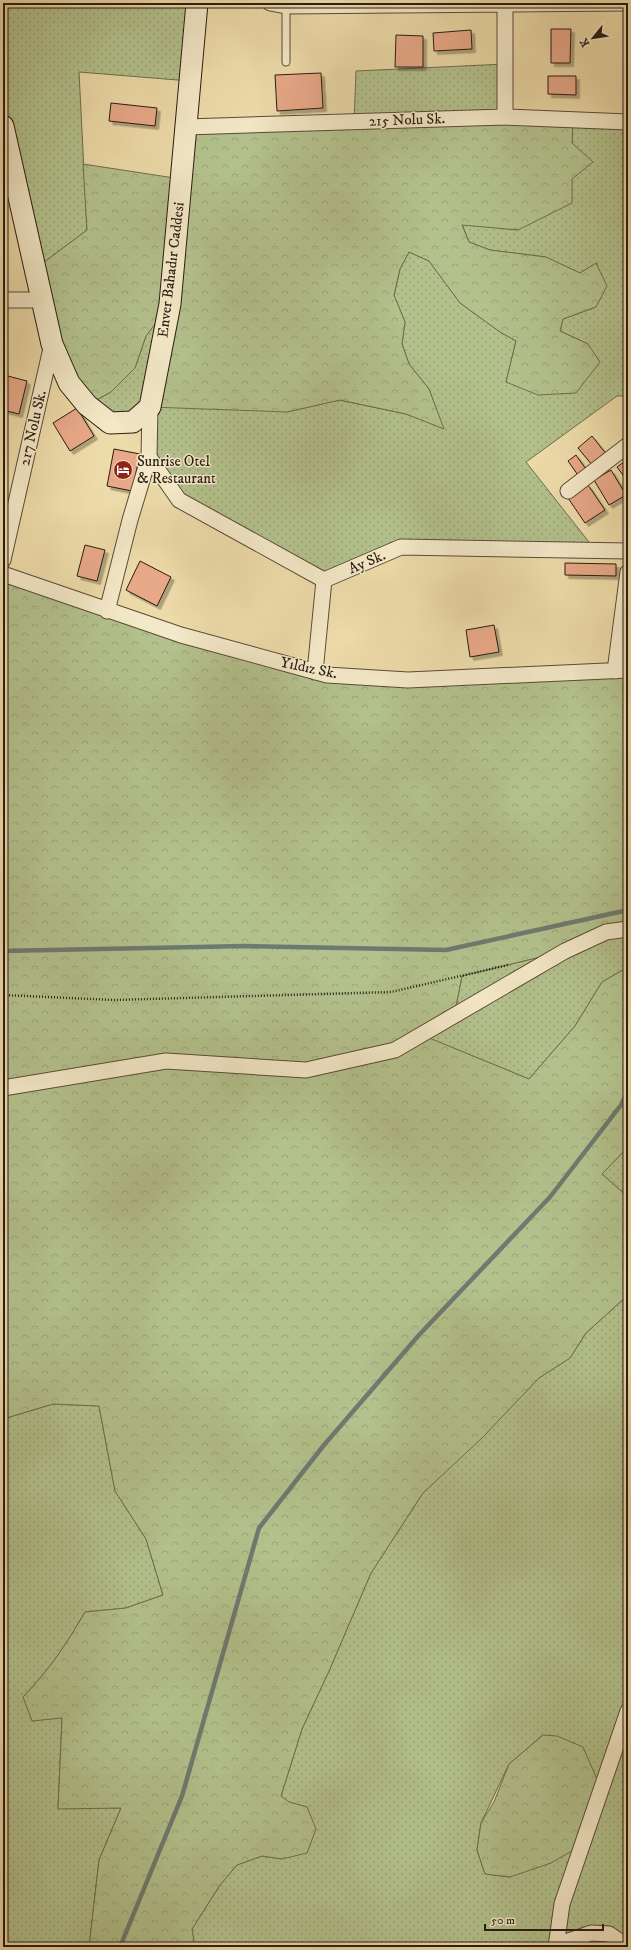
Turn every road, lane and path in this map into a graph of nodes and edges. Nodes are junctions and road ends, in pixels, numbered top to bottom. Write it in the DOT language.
graph roads {
  1 [pos="197,3"];
  2 [pos="270,3"];
  3 [pos="628,3"];
  4 [pos="513,4"];
  5 [pos="286,6"];
  6 [pos="286,62"];
  7 [pos="505,117"];
  8 [pos="628,122"];
  9 [pos="3,126"];
  10 [pos="186,127"];
  11 [pos="3,300"];
  12 [pos="42,300"];
  13 [pos="52,344"];
  14 [pos="150,407"];
  15 [pos="628,446"];
  16 [pos="149,457"];
  17 [pos="568,491"];
  18 [pos="628,551"];
  19 [pos="3,560"];
  20 [pos="628,572"];
  21 [pos="3,574"];
  22 [pos="324,580"];
  23 [pos="107,611"];
  24 [pos="621,670"];
  25 [pos="315,672"];
  26 [pos="628,929"];
  27 [pos="513,964"];
  28 [pos="3,995"];
  29 [pos="3,1088"];
  30 [pos="628,1711"];
  31 [pos="556,1946"];
  32 [pos="628,1947"];
  1 -- 10 [label="main road, Enver Bahadır Caddesi"];
  2 -- 5 [label="street"];
  3 -- 4 [label="street"];
  4 -- 5 [label="street"];
  4 -- 7 [label="street"];
  5 -- 6 [label="lane"];
  7 -- 8 [label="street, 215 Nolu Sk."];
  7 -- 10 [label="street, 215 Nolu Sk."];
  9 -- 12 [label="main road"];
  10 -- 14 [label="main road, Enver Bahadır Caddesi"];
  11 -- 12 [label="street"];
  12 -- 13 [label="main road"];
  13 -- 14 [label="main road"];
  13 -- 19 [label="street, 217 Nolu Sk."];
  14 -- 16 [label="street"];
  15 -- 17 [label="street"];
  16 -- 22 [label="street"];
  16 -- 23 [label="street"];
  18 -- 22 [label="street, Ay Sk."];
  20 -- 24 [label="street"];
  21 -- 23 [label="street, Yıldız Sk."];
  22 -- 25 [label="street"];
  23 -- 25 [label="street, Yıldız Sk."];
  24 -- 25 [label="street, Yıldız Sk."];
  26 -- 29 [label="street"];
  27 -- 28 [label="path"];
  30 -- 31 [label="street"];
  31 -- 32 [label="street"];
}
